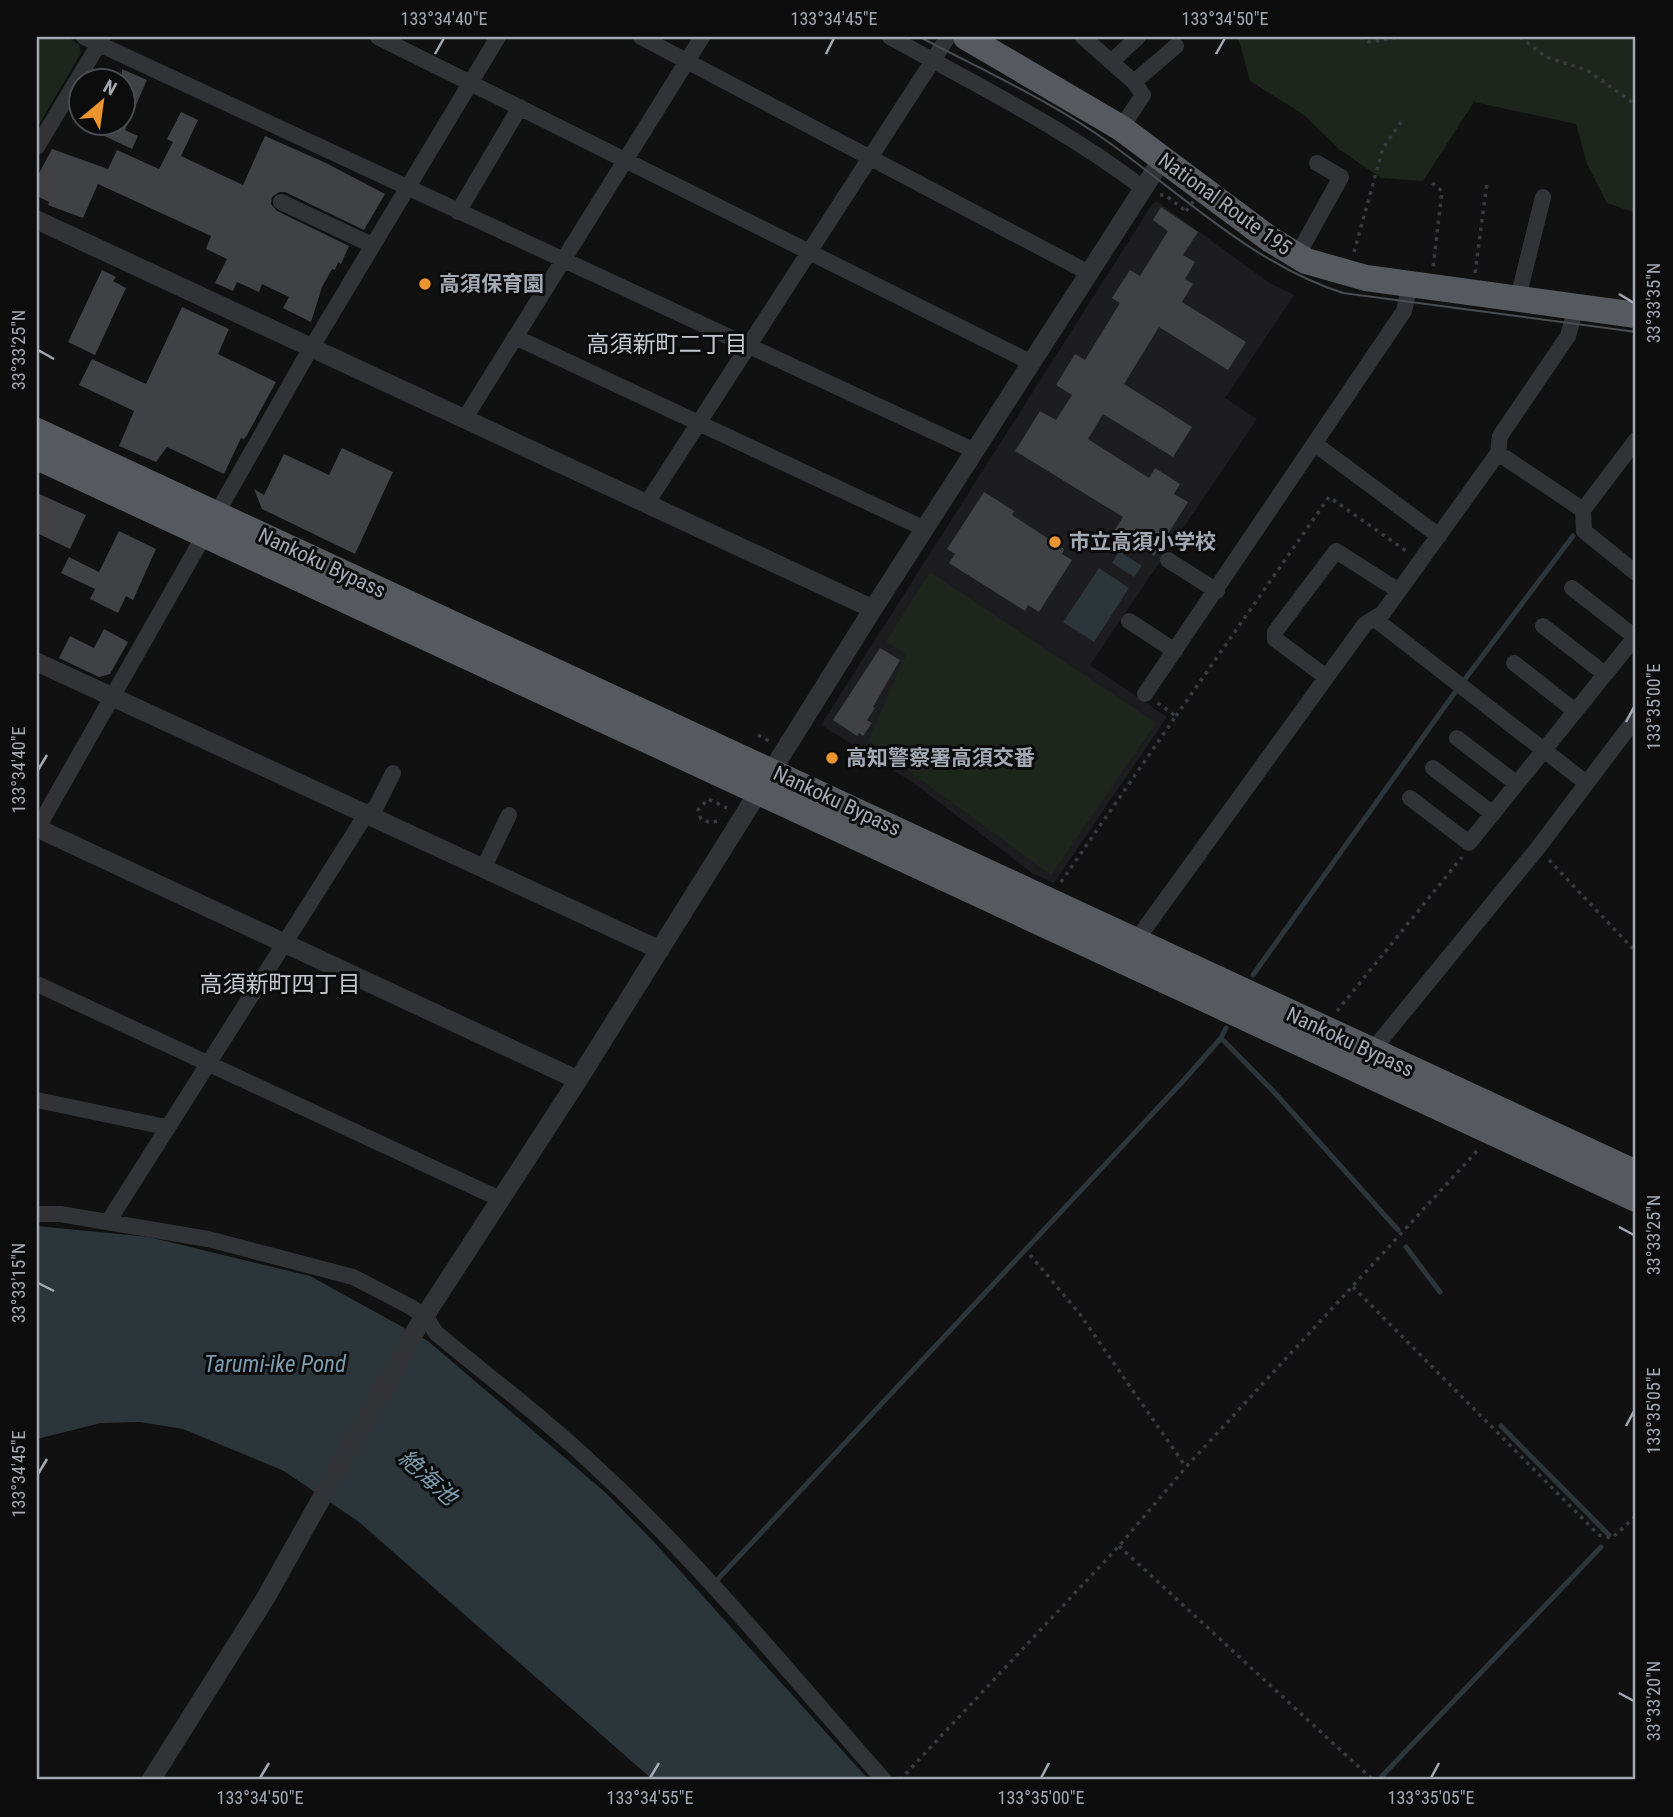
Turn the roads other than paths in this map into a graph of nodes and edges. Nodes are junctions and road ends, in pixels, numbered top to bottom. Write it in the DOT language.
graph roads {
  1 [pos="378,37"];
  2 [pos="498,37"];
  3 [pos="641,37"];
  4 [pos="702,37"];
  5 [pos="890,37"];
  6 [pos="948,37"];
  7 [pos="966,37"];
  8 [pos="1083,37"];
  9 [pos="1139,37"];
  10 [pos="95,39"];
  11 [pos="1176,46"];
  12 [pos="687,61"];
  13 [pos="934,61"];
  14 [pos="1111,62"];
  15 [pos="470,82"];
  16 [pos="1133,82"];
  17 [pos="520,107"];
  18 [pos="1121,128"];
  19 [pos="37,146"];
  20 [pos="871,158"];
  21 [pos="1163,158"];
  22 [pos="625,160"];
  23 [pos="1317,163"];
  24 [pos="406,187"];
  25 [pos="1143,188"];
  26 [pos="1543,197"];
  27 [pos="281,202"];
  28 [pos="458,212"];
  29 [pos="37,220"];
  30 [pos="372,245"];
  31 [pos="810,253"];
  32 [pos="1297,256"];
  33 [pos="563,261"];
  34 [pos="1089,272"];
  35 [pos="1420,286"];
  36 [pos="1518,298"];
  37 [pos="1576,307"];
  38 [pos="1636,315"];
  39 [pos="515,337"];
  40 [pos="749,347"];
  41 [pos="312,348"];
  42 [pos="1032,363"];
  43 [pos="465,418"];
  44 [pos="699,423"];
  45 [pos="37,431"];
  46 [pos="1636,440"];
  47 [pos="1315,444"];
  48 [pos="975,451"];
  49 [pos="1498,453"];
  50 [pos="37,457"];
  51 [pos="647,503"];
  52 [pos="1583,510"];
  53 [pos="211,525"];
  54 [pos="925,529"];
  55 [pos="1438,536"];
  56 [pos="1168,560"];
  57 [pos="1636,573"];
  58 [pos="1572,588"];
  59 [pos="1217,591"];
  60 [pos="1399,591"];
  61 [pos="873,609"];
  62 [pos="1376,620"];
  63 [pos="1129,621"];
  64 [pos="1543,626"];
  65 [pos="1636,637"];
  66 [pos="1175,652"];
  67 [pos="37,662"];
  68 [pos="1514,663"];
  69 [pos="1605,674"];
  70 [pos="1326,677"];
  71 [pos="1145,694"];
  72 [pos="112,696"];
  73 [pos="1576,710"];
  74 [pos="1636,718"];
  75 [pos="1457,738"];
  76 [pos="1543,750"];
  77 [pos="1433,768"];
  78 [pos="393,773"];
  79 [pos="766,781"];
  80 [pos="1585,782"];
  81 [pos="1517,783"];
  82 [pos="1410,798"];
  83 [pos="1493,814"];
  84 [pos="509,815"];
  85 [pos="365,816"];
  86 [pos="37,828"];
  87 [pos="483,869"];
  88 [pos="1135,942"];
  89 [pos="284,944"];
  90 [pos="660,950"];
  91 [pos="37,984"];
  92 [pos="1371,1052"];
  93 [pos="207,1063"];
  94 [pos="578,1080"];
  95 [pos="37,1100"];
  96 [pos="166,1127"];
  97 [pos="1636,1174"];
  98 [pos="500,1199"];
  99 [pos="1636,1199"];
  100 [pos="37,1214"];
  101 [pos="108,1222"];
  102 [pos="421,1322"];
  103 [pos="155,1779"];
  104 [pos="884,1780"];
  1 -- 15 [label="street"];
  2 -- 15 [label="street"];
  3 -- 12 [label="street"];
  4 -- 12 [label="street"];
  5 -- 13 [label="street"];
  6 -- 13 [label="street"];
  7 -- 18 [label="highway, National Route 195"];
  8 -- 14 [label="street"];
  9 -- 14 [label="street"];
  10 -- 19 [label="street"];
  10 -- 24 [label="street"];
  11 -- 16 [label="street"];
  12 -- 20 [label="street"];
  12 -- 22 [label="street"];
  13 -- 20 [label="street"];
  13 -- 25 [label="street"];
  14 -- 16 [label="street"];
  15 -- 17 [label="street"];
  15 -- 24 [label="street"];
  16 -- 18 [label="street"];
  17 -- 22 [label="street"];
  17 -- 28 [label="street"];
  18 -- 21 [label="highway, National Route 195"];
  20 -- 31 [label="street"];
  20 -- 34 [label="street"];
  21 -- 25 [label="street"];
  21 -- 32 [label="highway, National Route 195"];
  22 -- 31 [label="street"];
  22 -- 33 [label="street"];
  23 -- 32 [label="street"];
  24 -- 28 [label="street"];
  24 -- 30 [label="street"];
  25 -- 34 [label="street"];
  26 -- 36 [label="street"];
  27 -- 30 [label="street"];
  28 -- 33 [label="street"];
  29 -- 41 [label="street"];
  30 -- 41 [label="street"];
  31 -- 40 [label="street"];
  31 -- 42 [label="street"];
  32 -- 35 [label="highway, National Route 195"];
  33 -- 39 [label="street"];
  33 -- 40 [label="street"];
  34 -- 42 [label="street"];
  35 -- 36 [label="highway, National Route 195"];
  35 -- 47 [label="street"];
  36 -- 37 [label="highway, National Route 195"];
  37 -- 38 [label="highway, National Route 195"];
  37 -- 49 [label="street"];
  39 -- 43 [label="street"];
  39 -- 44 [label="street"];
  40 -- 44 [label="street"];
  40 -- 48 [label="street"];
  41 -- 43 [label="street"];
  41 -- 53 [label="street"];
  42 -- 48 [label="street"];
  43 -- 51 [label="street"];
  44 -- 51 [label="street"];
  44 -- 54 [label="street"];
  45 -- 53 [label="highway, Nankoku Bypass"];
  46 -- 52 [label="street"];
  47 -- 55 [label="street"];
  47 -- 59 [label="street"];
  48 -- 54 [label="street"];
  49 -- 52 [label="street"];
  49 -- 55 [label="street"];
  50 -- 53 [label="highway, Nankoku Bypass"];
  51 -- 61 [label="street"];
  52 -- 57 [label="street"];
  53 -- 72 [label="street"];
  53 -- 79 [label="highway, Nankoku Bypass"];
  54 -- 61 [label="street"];
  55 -- 60 [label="street"];
  56 -- 59 [label="street"];
  58 -- 65 [label="street"];
  59 -- 66 [label="street"];
  60 -- 62 [label="street"];
  60 -- 70 [label="street"];
  61 -- 79 [label="street"];
  62 -- 70 [label="street"];
  62 -- 76 [label="street"];
  63 -- 66 [label="street"];
  64 -- 69 [label="street"];
  65 -- 69 [label="street"];
  66 -- 71 [label="street"];
  67 -- 72 [label="street"];
  68 -- 73 [label="street"];
  69 -- 73 [label="street"];
  70 -- 88 [label="street"];
  72 -- 85 [label="street"];
  72 -- 86 [label="street"];
  73 -- 76 [label="street"];
  74 -- 80 [label="street"];
  75 -- 81 [label="street"];
  76 -- 80 [label="street"];
  76 -- 81 [label="street"];
  77 -- 83 [label="street"];
  78 -- 85 [label="street"];
  79 -- 88 [label="highway, Nankoku Bypass"];
  79 -- 90 [label="street"];
  79 -- 99 [label="highway, Nankoku Bypass"];
  80 -- 92 [label="street"];
  81 -- 83 [label="street"];
  82 -- 83 [label="street"];
  84 -- 87 [label="street"];
  85 -- 87 [label="street"];
  85 -- 89 [label="street"];
  86 -- 89 [label="street"];
  87 -- 90 [label="street"];
  88 -- 92 [label="highway, Nankoku Bypass"];
  89 -- 93 [label="street"];
  89 -- 94 [label="street"];
  90 -- 94 [label="street"];
  91 -- 93 [label="street"];
  92 -- 97 [label="highway, Nankoku Bypass"];
  93 -- 96 [label="street"];
  93 -- 98 [label="street"];
  94 -- 98 [label="street"];
  95 -- 96 [label="street"];
  96 -- 101 [label="street"];
  98 -- 102 [label="street"];
  100 -- 101 [label="street"];
  101 -- 102 [label="street"];
  102 -- 103 [label="street"];
  102 -- 104 [label="street"];
}
